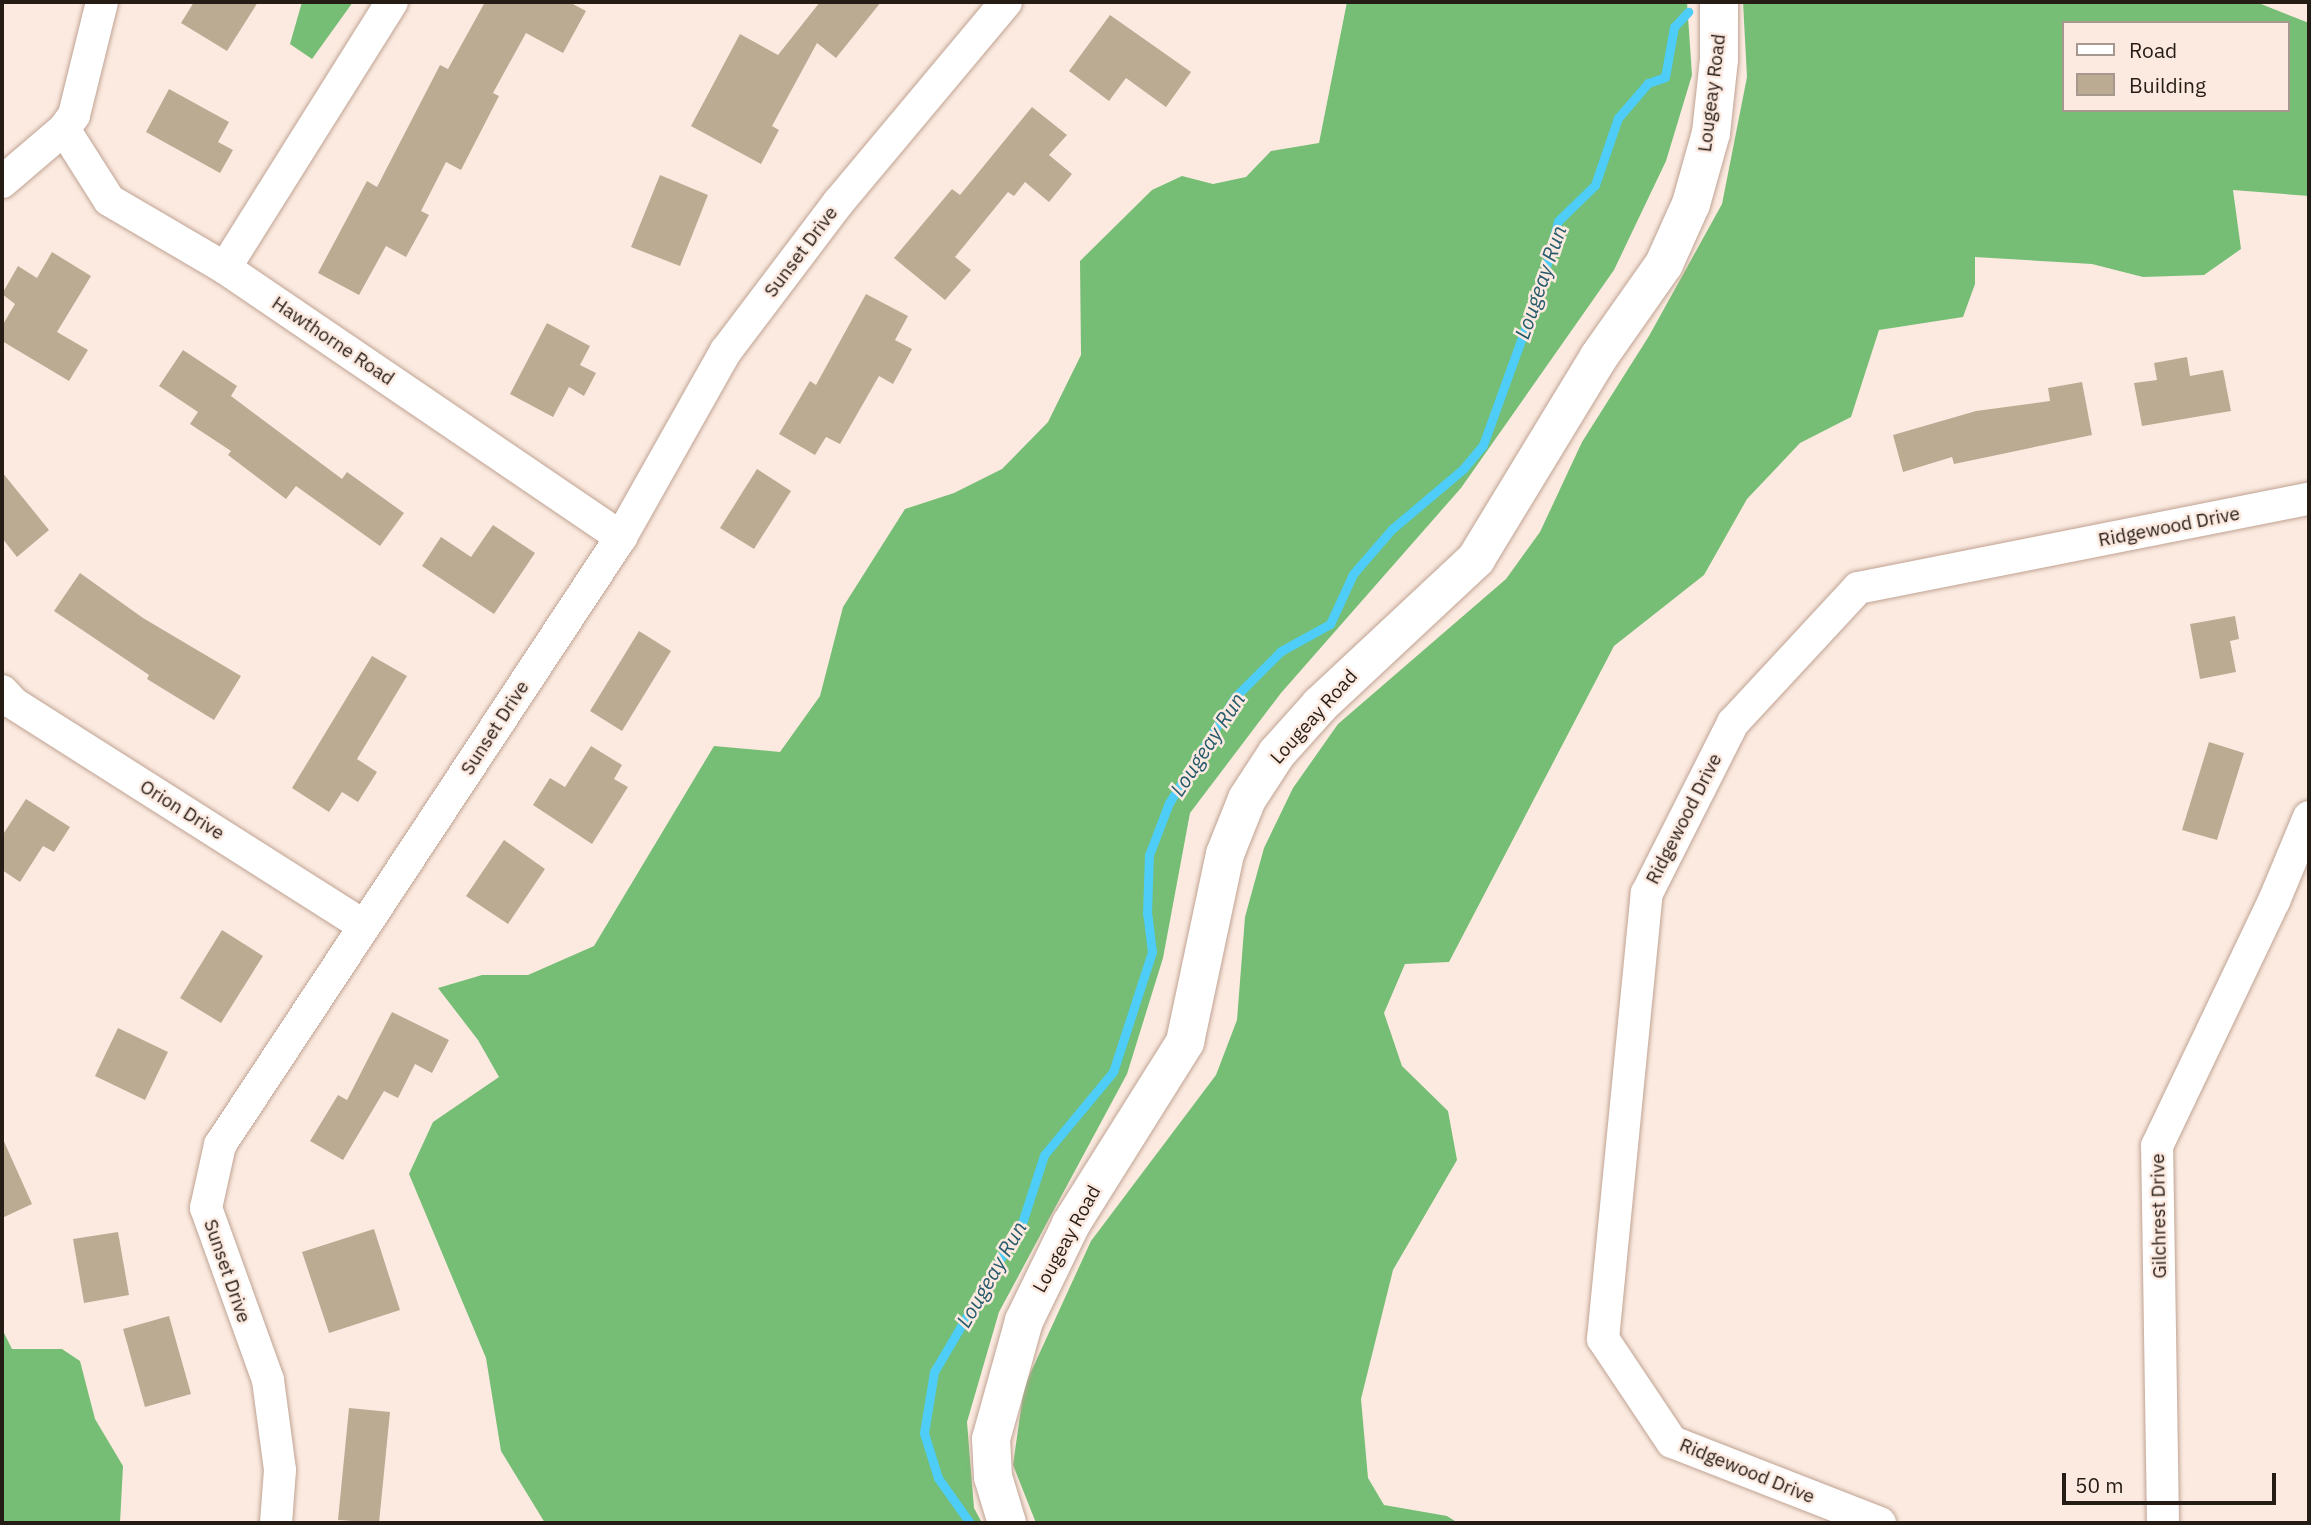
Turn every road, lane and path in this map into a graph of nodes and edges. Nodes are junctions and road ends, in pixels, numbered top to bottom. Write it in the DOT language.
graph roads {
  1 [pos="392,2"];
  2 [pos="1006,2"];
  3 [pos="1719,2"];
  4 [pos="93,4"];
  5 [pos="64,129"];
  6 [pos="2,182"];
  7 [pos="225,268"];
  8 [pos="2309,499"];
  9 [pos="621,537"];
  10 [pos="6,704"];
  11 [pos="2309,817"];
  12 [pos="364,926"];
  13 [pos="276,1523"];
  14 [pos="1007,1523"];
  15 [pos="1880,1523"];
  16 [pos="2163,1523"];
  1 -- 7 [label="street"];
  2 -- 9 [label="street, Sunset Drive"];
  3 -- 14 [label="street, Lougeay Road"];
  4 -- 5 [label="street"];
  5 -- 6 [label="street"];
  5 -- 7 [label="street, Hawthorne Road"];
  7 -- 9 [label="street, Hawthorne Road"];
  8 -- 15 [label="street, Ridgewood Drive"];
  9 -- 12 [label="street, Sunset Drive"];
  10 -- 12 [label="street, Orion Drive"];
  11 -- 16 [label="street, Gilchrest Drive"];
  12 -- 13 [label="street, Sunset Drive"];
}
